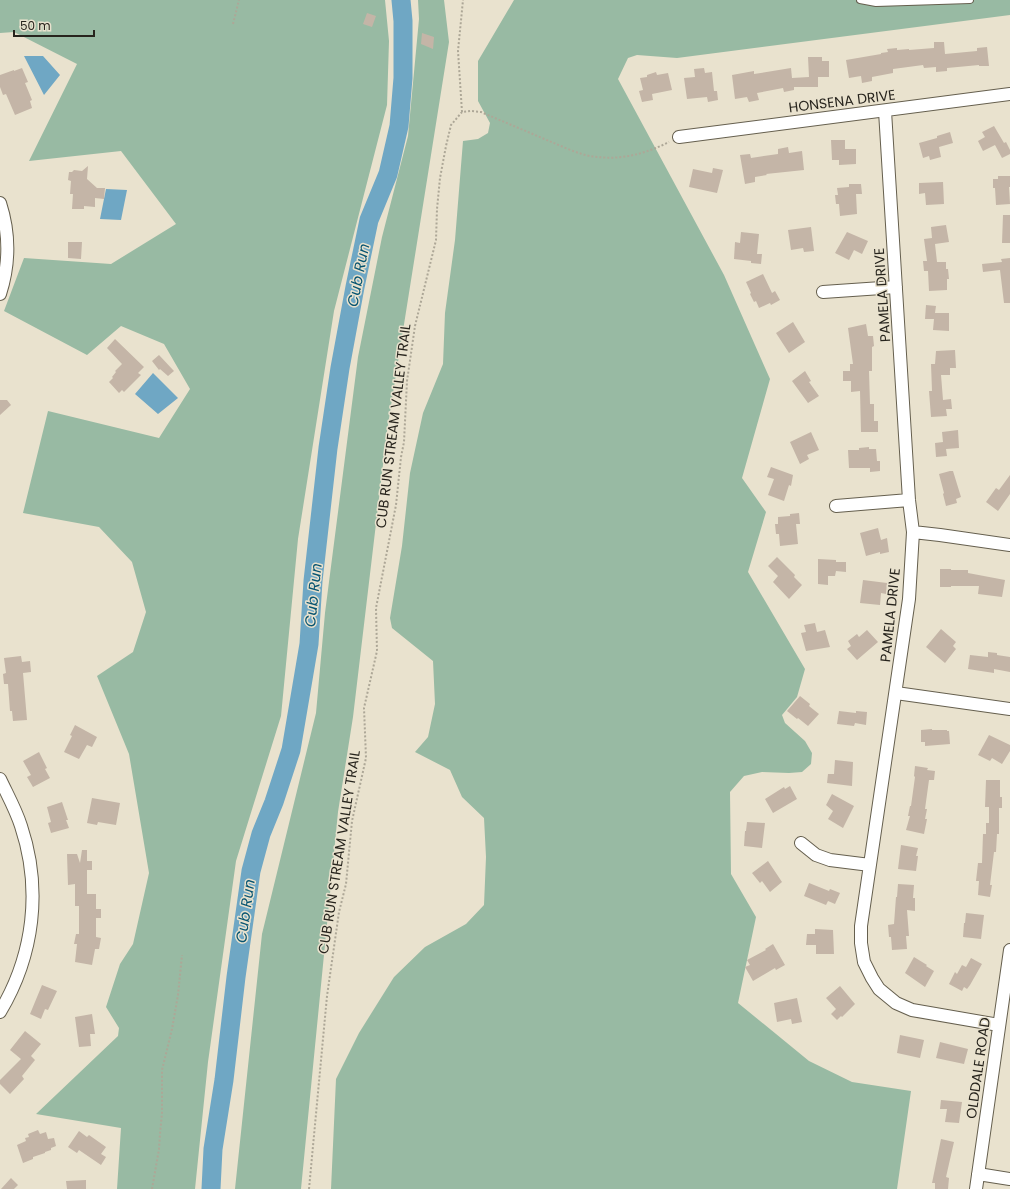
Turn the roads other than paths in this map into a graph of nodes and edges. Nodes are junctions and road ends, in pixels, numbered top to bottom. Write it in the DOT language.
graph roads {
  1 [pos="860,0"];
  2 [pos="970,0"];
  3 [pos="1010,94"];
  4 [pos="885,111"];
  5 [pos="678,137"];
  6 [pos="0,204"];
  7 [pos="896,287"];
  8 [pos="823,292"];
  9 [pos="0,294"];
  10 [pos="909,500"];
  11 [pos="836,506"];
  12 [pos="912,532"];
  13 [pos="1010,545"];
  14 [pos="896,693"];
  15 [pos="1010,709"];
  16 [pos="0,779"];
  17 [pos="801,844"];
  18 [pos="870,865"];
  19 [pos="1010,950"];
  20 [pos="0,1012"];
  21 [pos="999,1024"];
  22 [pos="978,1174"];
  23 [pos="1010,1179"];
  24 [pos="976,1189"];
  1 -- 2 [label="lane"];
  3 -- 4 [label="street, HONSENA DRIVE"];
  4 -- 5 [label="street, HONSENA DRIVE"];
  4 -- 7 [label="street, PAMELA DRIVE"];
  6 -- 9 [label="street"];
  7 -- 8 [label="street"];
  7 -- 10 [label="street, PAMELA DRIVE"];
  10 -- 11 [label="street"];
  10 -- 12 [label="street, PAMELA DRIVE"];
  12 -- 13 [label="street"];
  12 -- 14 [label="street, PAMELA DRIVE"];
  14 -- 15 [label="street"];
  14 -- 18 [label="street, PAMELA DRIVE"];
  16 -- 20 [label="street"];
  17 -- 18 [label="street"];
  18 -- 21 [label="street, PAMELA DRIVE"];
  19 -- 21 [label="street, OLDDALE ROAD"];
  21 -- 22 [label="street, OLDDALE ROAD"];
  22 -- 23 [label="street"];
  22 -- 24 [label="street, OLDDALE ROAD"];
}
